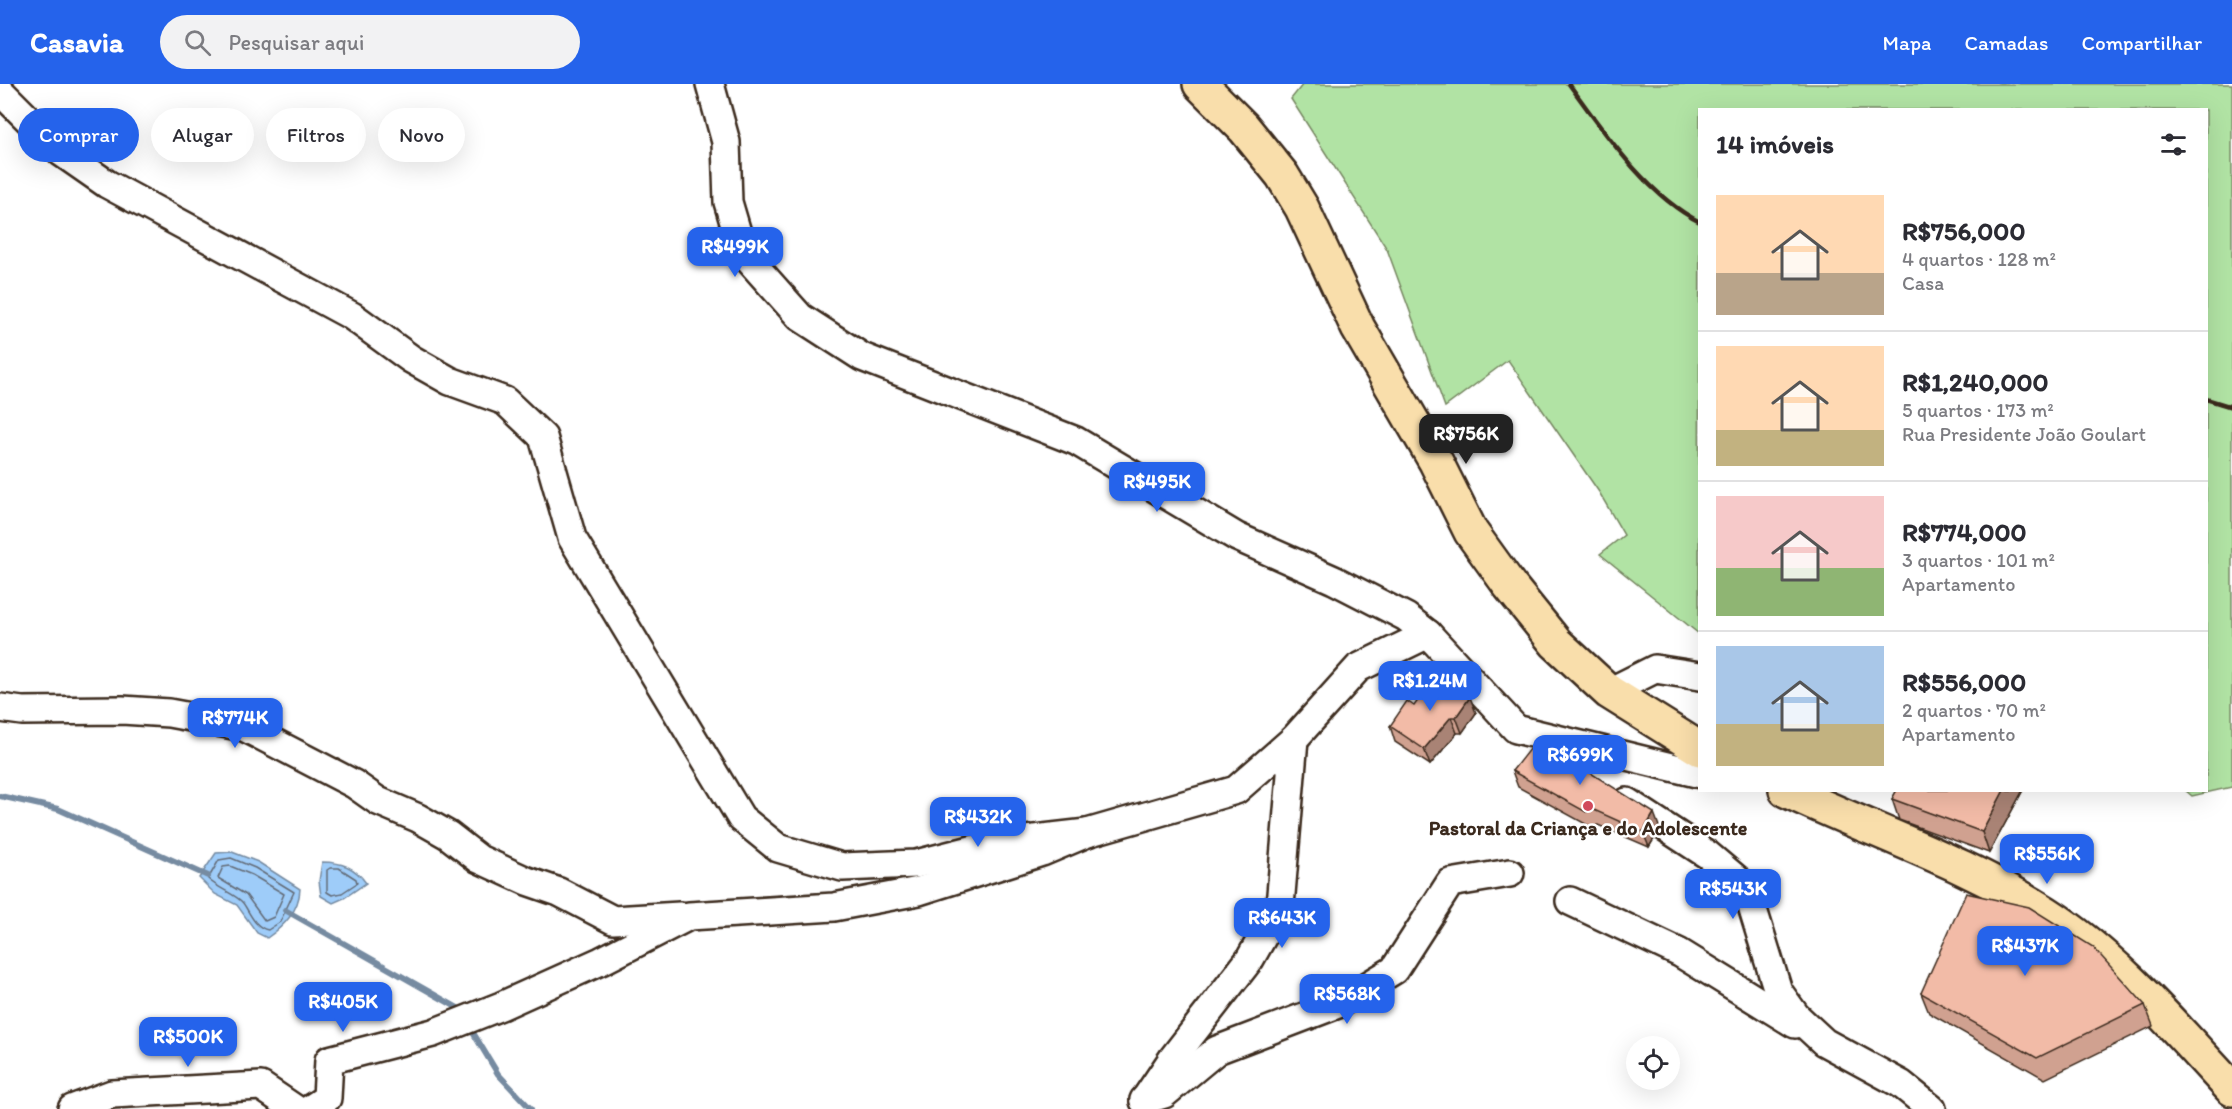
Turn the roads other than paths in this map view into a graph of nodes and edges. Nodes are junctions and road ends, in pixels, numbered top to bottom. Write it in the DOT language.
graph roads {
  1 [pos="710,84"];
  2 [pos="1200,84"];
  3 [pos="0,91"];
  4 [pos="1428,634"];
  5 [pos="1698,676"];
  6 [pos="1609,692"];
  7 [pos="0,708"];
  8 [pos="1516,729"];
  9 [pos="1294,739"];
  10 [pos="1698,748"];
  11 [pos="1581,772"];
  12 [pos="1698,774"];
  13 [pos="1609,790"];
  14 [pos="1779,792"];
  15 [pos="1795,795"];
  16 [pos="1087,833"];
  17 [pos="1510,873"];
  18 [pos="1570,901"];
  19 [pos="689,916"];
  20 [pos="1824,1042"];
  21 [pos="2232,1089"];
  22 [pos="1141,1105"];
  23 [pos="72,1109"];
  24 [pos="295,1109"];
  25 [pos="310,1109"];
  26 [pos="1932,1109"];
  1 -- 4 [label="street"];
  2 -- 6 [label="main road"];
  3 -- 16 [label="street"];
  4 -- 8 [label="street"];
  4 -- 9 [label="street"];
  5 -- 6 [label="street"];
  6 -- 10 [label="main road"];
  7 -- 19 [label="street"];
  8 -- 11 [label="street"];
  8 -- 12 [label="street"];
  9 -- 16 [label="street"];
  9 -- 22 [label="street"];
  13 -- 20 [label="street"];
  14 -- 15 [label="street"];
  15 -- 21 [label="main road"];
  16 -- 19 [label="street"];
  17 -- 22 [label="street"];
  18 -- 20 [label="street"];
  19 -- 25 [label="street"];
  20 -- 26 [label="street"];
  23 -- 24 [label="street"];
}
